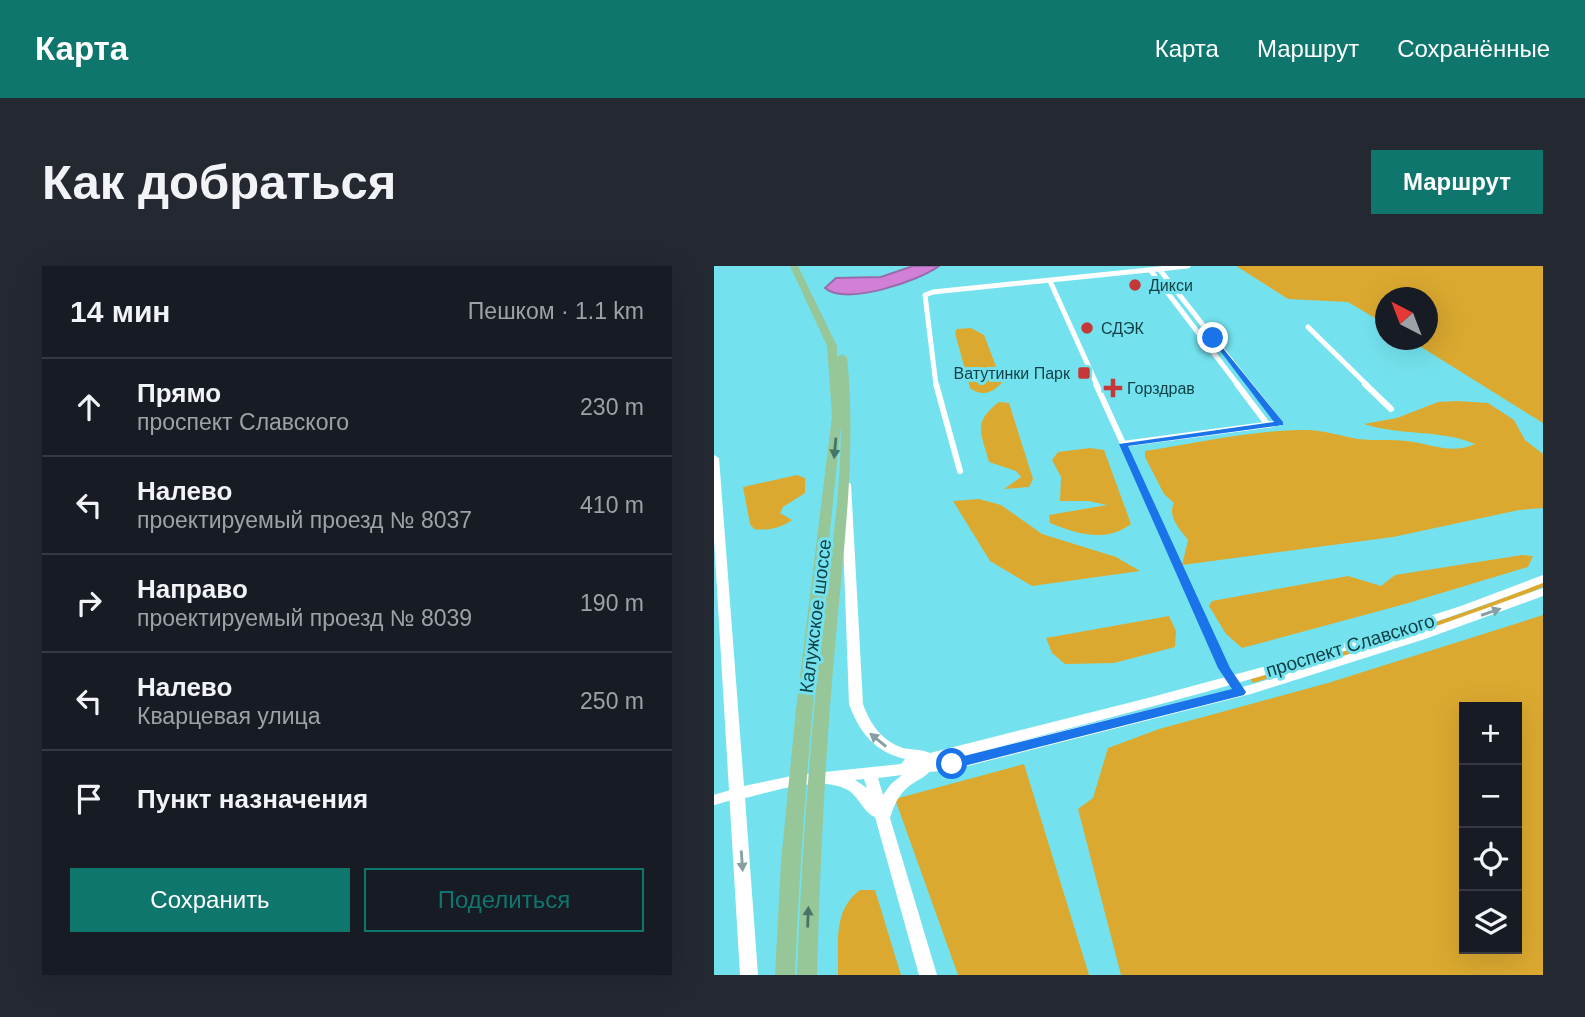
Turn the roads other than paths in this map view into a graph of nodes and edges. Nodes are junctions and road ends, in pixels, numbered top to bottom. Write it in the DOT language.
graph roads {
  1 [pos="794,266"];
  2 [pos="804,266"];
  3 [pos="1188,266"];
  4 [pos="1160,270"];
  5 [pos="1151,271"];
  6 [pos="1050,281"];
  7 [pos="1308,327"];
  8 [pos="1391,408"];
  9 [pos="1268,425"];
  10 [pos="1123,444"];
  11 [pos="714,458"];
  12 [pos="845,469"];
  13 [pos="960,471"];
  14 [pos="1543,579"];
  15 [pos="1543,592"];
  16 [pos="1236,686"];
  17 [pos="813,708"];
  18 [pos="942,756"];
  19 [pos="932,768"];
  20 [pos="870,774"];
  21 [pos="819,779"];
  22 [pos="738,793"];
  23 [pos="714,800"];
  24 [pos="884,827"];
  25 [pos="749,975"];
  26 [pos="785,975"];
  27 [pos="807,975"];
  28 [pos="928,975"];
  1 -- 17 [label="highway, Калужское шоссе, one-way"];
  2 -- 12 [label="highway, Калужское шоссе"];
  3 -- 4 [label="street"];
  4 -- 5 [label="street"];
  4 -- 9 [label="street"];
  5 -- 6 [label="street"];
  5 -- 9 [label="street"];
  6 -- 10 [label="street"];
  6 -- 13 [label="street"];
  7 -- 8 [label="street"];
  9 -- 10 [label="street"];
  10 -- 16 [label="street"];
  11 -- 22 [label="main road"];
  12 -- 17 [label="highway, Калужское шоссе"];
  18 -- 12 [label="main road, one-way"];
  14 -- 16 [label="main road, проспект Славского"];
  16 -- 15 [label="main road, проспект Славского, one-way"];
  16 -- 18 [label="main road, проспект Славского"];
  16 -- 19 [label="main road, проспект Славского"];
  17 -- 26 [label="highway, Калужское шоссе"];
  27 -- 17 [label="highway, Калужское шоссе, one-way"];
  18 -- 20 [label="main road, проспект Славского"];
  19 -- 20 [label="main road, проспект Славского"];
  19 -- 24 [label="main road"];
  20 -- 21 [label="main road, проспект Славского"];
  20 -- 24 [label="main road"];
  21 -- 22 [label="main road, проспект Славского"];
  21 -- 24 [label="main road"];
  22 -- 23 [label="street"];
  22 -- 25 [label="main road, one-way"];
  24 -- 28 [label="main road"];
}
